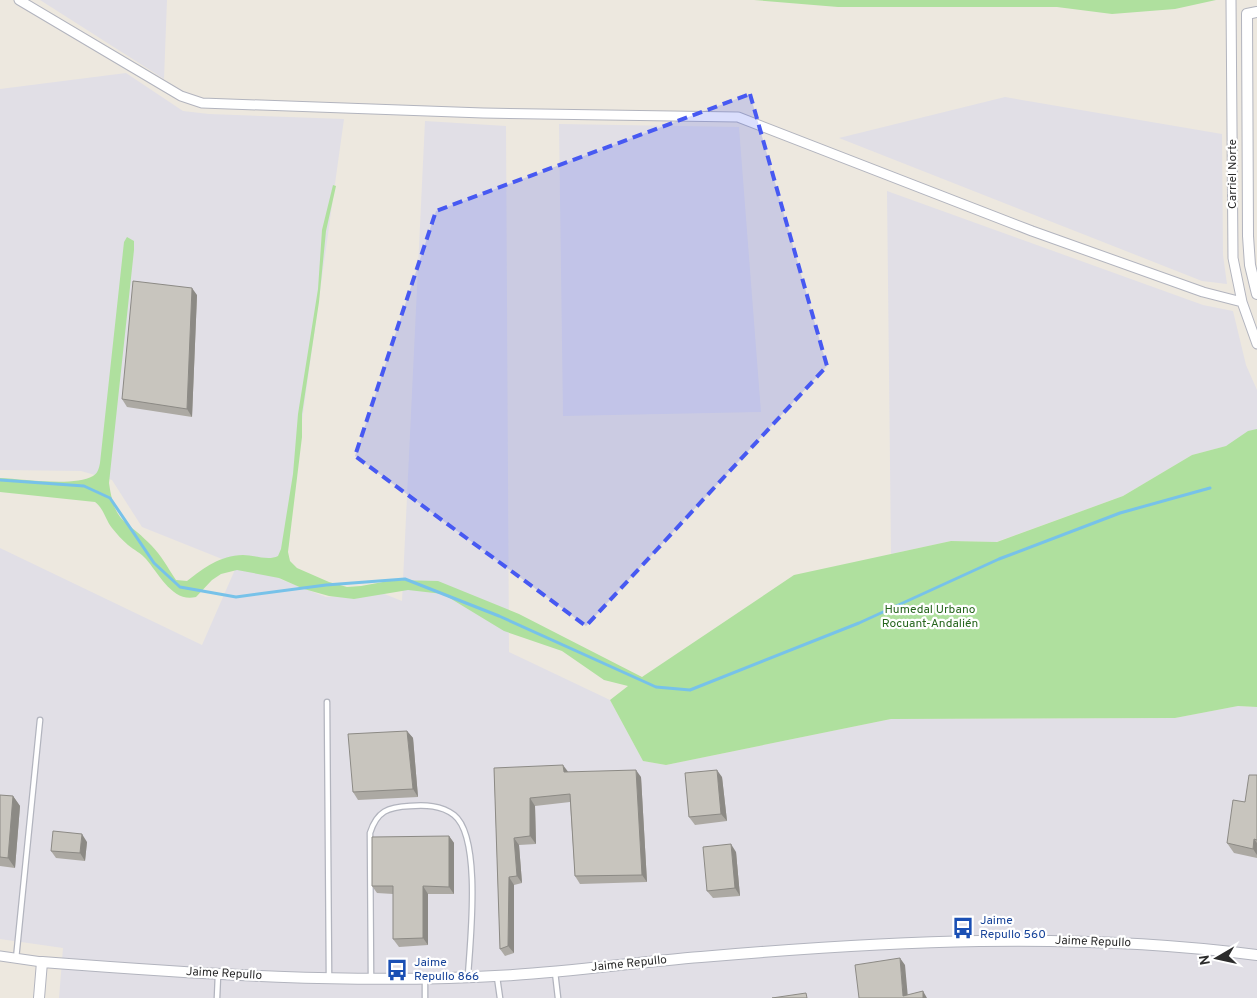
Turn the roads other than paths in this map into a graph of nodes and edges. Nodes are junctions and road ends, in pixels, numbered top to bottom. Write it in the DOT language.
graph roads {
  1 [pos="19,0"];
  2 [pos="1231,0"];
  3 [pos="1252,13"];
  4 [pos="1231,18"];
  5 [pos="1252,29"];
  6 [pos="1257,294"];
  7 [pos="1242,302"];
  8 [pos="1257,344"];
  9 [pos="327,702"];
  10 [pos="40,720"];
  11 [pos="1257,955"];
  12 [pos="0,956"];
  13 [pos="16,959"];
  14 [pos="42,962"];
  15 [pos="555,972"];
  16 [pos="218,974"];
  17 [pos="497,976"];
  18 [pos="468,977"];
  19 [pos="329,979"];
  20 [pos="371,979"];
  21 [pos="425,979"];
  22 [pos="39,998"];
  23 [pos="217,998"];
  24 [pos="424,998"];
  25 [pos="500,998"];
  26 [pos="558,998"];
  1 -- 7 [label="street"];
  2 -- 4 [label="street, Carriel Norte"];
  3 -- 4 [label="street"];
  3 -- 5 [label="street, Carriel Norte"];
  4 -- 7 [label="street, Carriel Norte"];
  5 -- 6 [label="street, Carriel Norte"];
  7 -- 8 [label="street, Carriel Norte"];
  9 -- 19 [label="lane"];
  10 -- 13 [label="lane"];
  11 -- 15 [label="street, Jaime Repullo"];
  12 -- 13 [label="street, Jaime Repullo"];
  13 -- 14 [label="street, Jaime Repullo"];
  14 -- 16 [label="street, Jaime Repullo"];
  14 -- 22 [label="street"];
  15 -- 17 [label="street, Jaime Repullo"];
  15 -- 26 [label="lane"];
  16 -- 19 [label="street, Jaime Repullo"];
  16 -- 23 [label="lane"];
  17 -- 18 [label="street, Jaime Repullo"];
  17 -- 25 [label="lane"];
  18 -- 20 [label="lane"];
  18 -- 21 [label="street, Jaime Repullo"];
  19 -- 20 [label="street, Jaime Repullo"];
  20 -- 21 [label="street, Jaime Repullo"];
  21 -- 24 [label="lane"];
}
